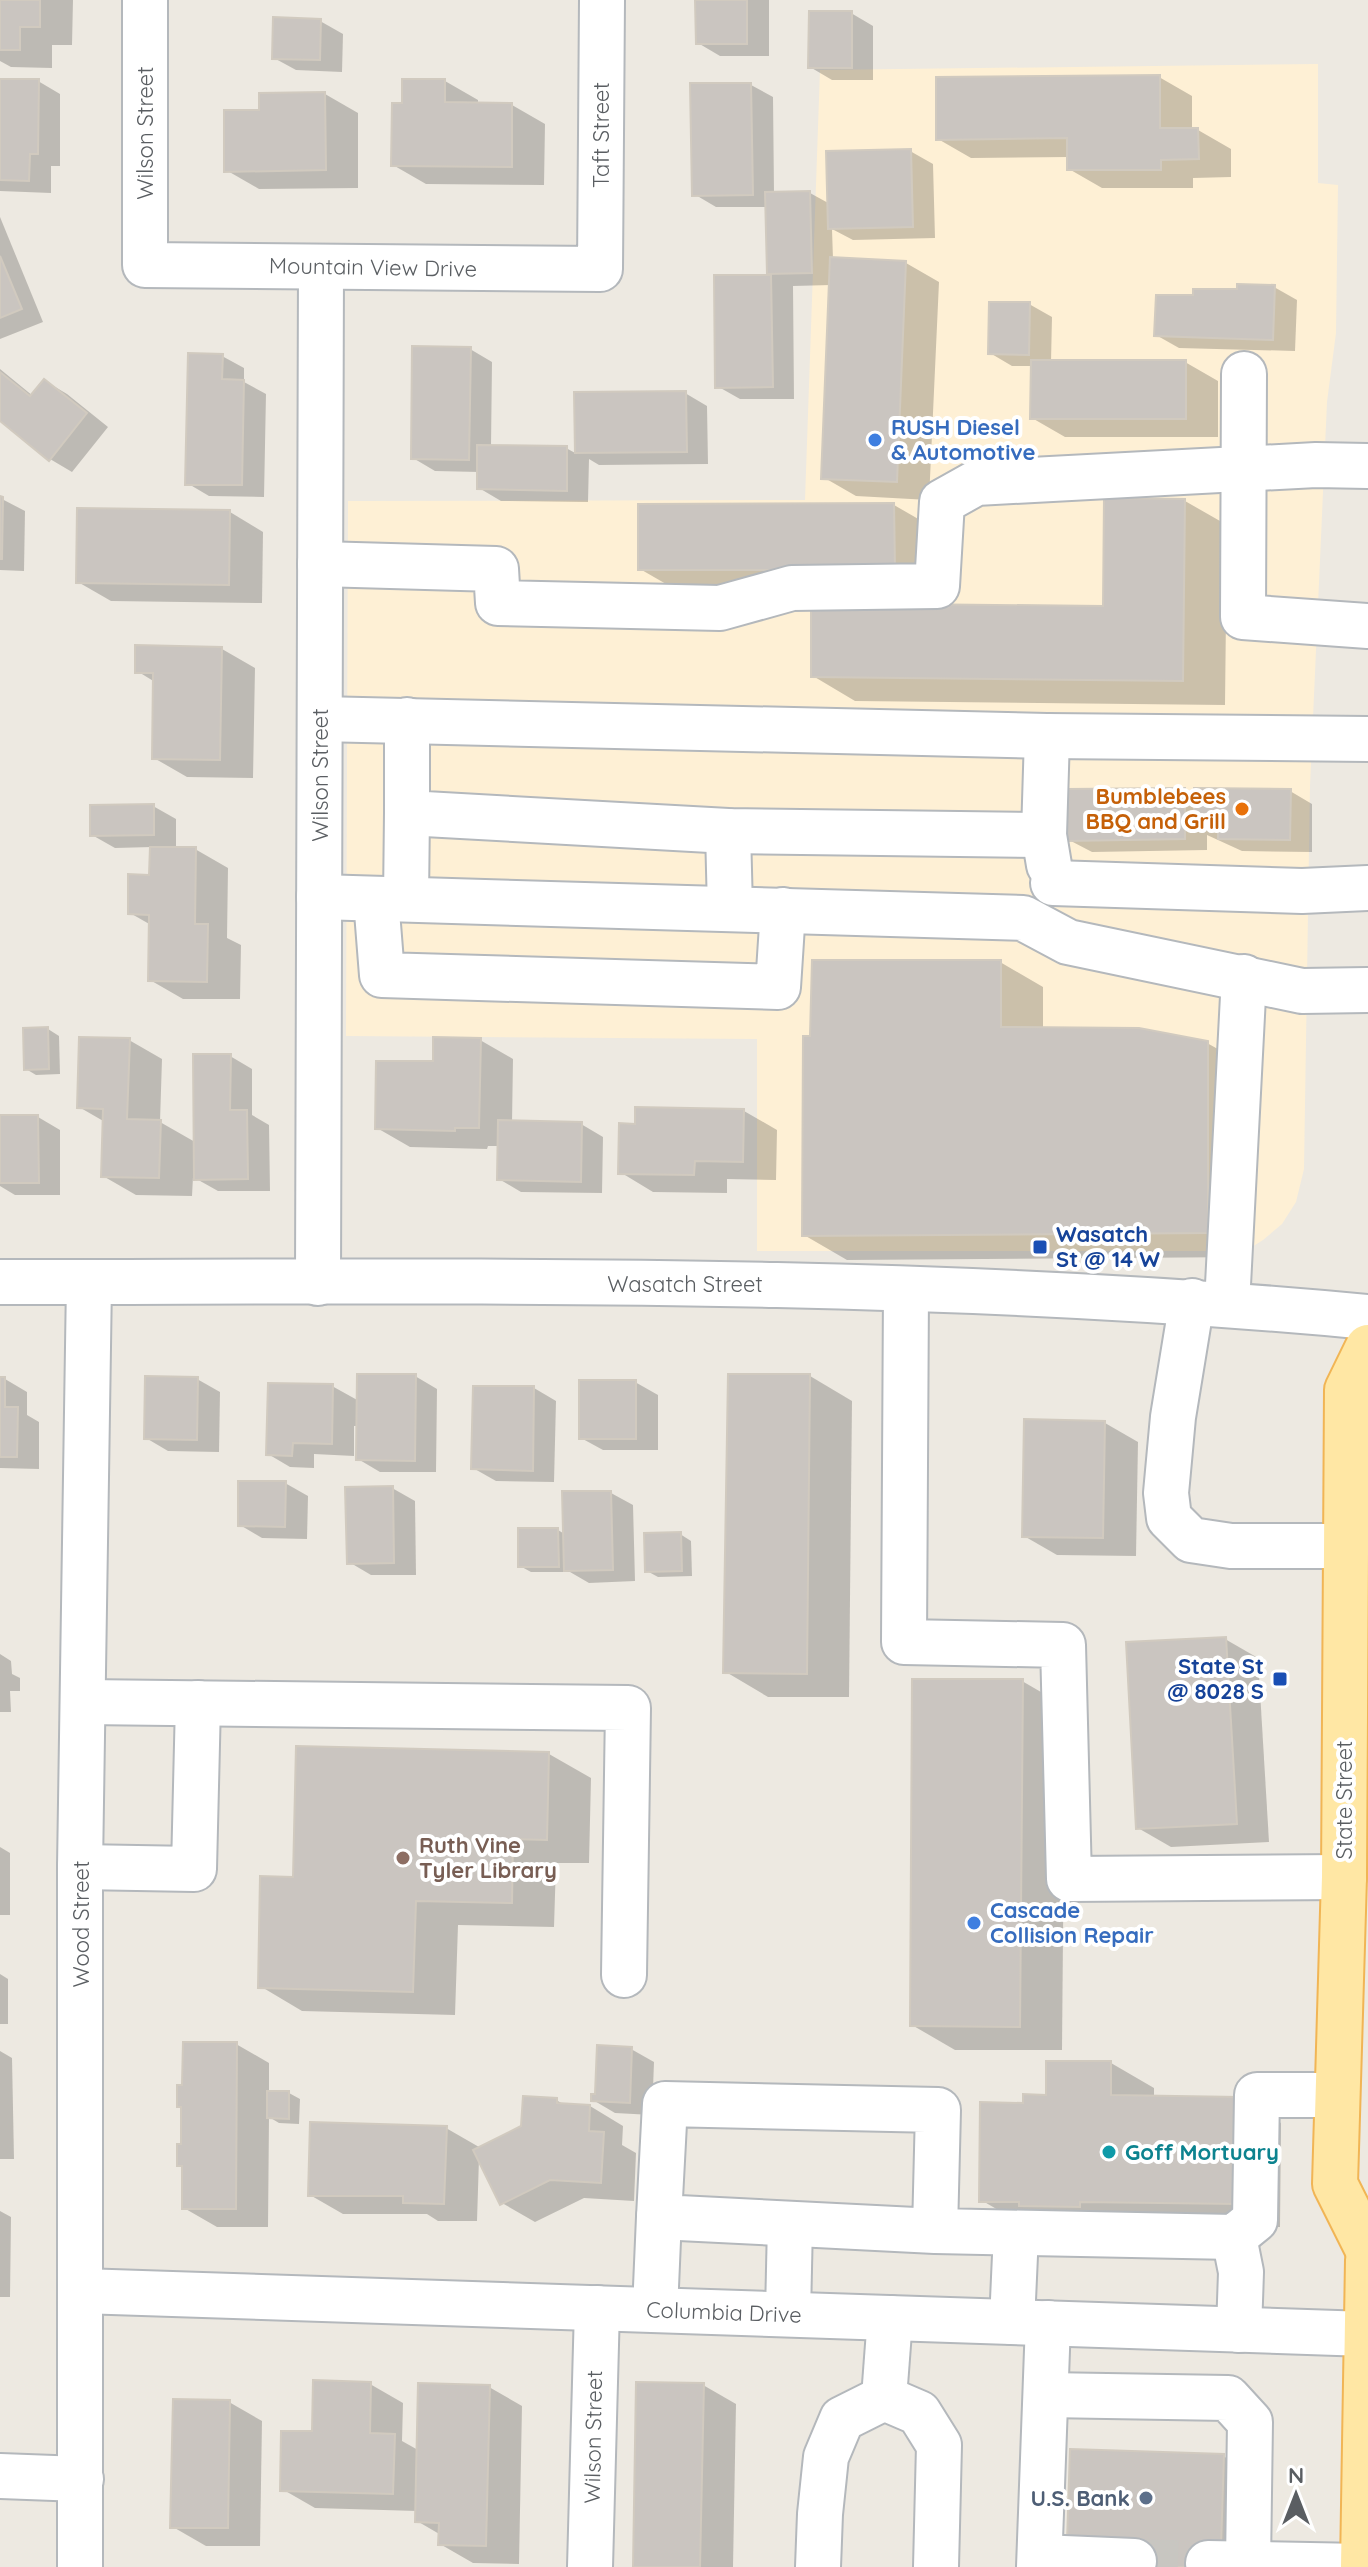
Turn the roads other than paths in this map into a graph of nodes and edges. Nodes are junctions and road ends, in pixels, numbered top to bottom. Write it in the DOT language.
graph roads {
  1 [pos="145,0"];
  2 [pos="602,0"];
  3 [pos="145,265"];
  4 [pos="321,267"];
  5 [pos="600,269"];
  6 [pos="1244,374"];
  7 [pos="1368,466"];
  8 [pos="1243,469"];
  9 [pos="320,564"];
  10 [pos="1368,626"];
  11 [pos="320,719"];
  12 [pos="407,720"];
  13 [pos="1047,736"];
  14 [pos="1368,739"];
  15 [pos="407,813"];
  16 [pos="728,831"];
  17 [pos="1044,835"];
  18 [pos="1053,883"];
  19 [pos="1368,888"];
  20 [pos="319,897"];
  21 [pos="391,899"];
  22 [pos="730,909"];
  23 [pos="783,910"];
  24 [pos="1023,918"];
  25 [pos="1244,977"];
  26 [pos="1368,990"];
  27 [pos="0,1282"];
  28 [pos="89,1282"];
  29 [pos="318,1283"];
  30 [pos="906,1289"];
  31 [pos="1209,1302"];
  32 [pos="1368,1317"];
  33 [pos="1368,1347"];
  34 [pos="1347,1546"];
  35 [pos="84,1702"];
  36 [pos="198,1703"];
  37 [pos="80,1867"];
  38 [pos="1344,1877"];
  39 [pos="624,1975"];
  40 [pos="1337,2095"];
  41 [pos="659,2217"];
  42 [pos="790,2224"];
  43 [pos="935,2231"];
  44 [pos="1016,2233"];
  45 [pos="1234,2237"];
  46 [pos="1368,2250"];
  47 [pos="1368,2260"];
  48 [pos="81,2291"];
  49 [pos="597,2308"];
  50 [pos="655,2310"];
  51 [pos="788,2314"];
  52 [pos="890,2318"];
  53 [pos="1030,2322"];
  54 [pos="1227,2329"];
  55 [pos="1367,2334"];
  56 [pos="1367,2381"];
  57 [pos="1046,2395"];
  58 [pos="884,2398"];
  59 [pos="1214,2398"];
  60 [pos="0,2476"];
  61 [pos="81,2479"];
  62 [pos="1134,2561"];
  63 [pos="1039,2562"];
  64 [pos="80,2567"];
  65 [pos="590,2567"];
  66 [pos="818,2567"];
  67 [pos="936,2567"];
  68 [pos="1363,2567"];
  1 -- 3 [label="street, Wilson Street"];
  2 -- 5 [label="street, Taft Street"];
  3 -- 4 [label="street, Mountain View Drive"];
  4 -- 5 [label="street, Mountain View Drive"];
  4 -- 9 [label="street, Wilson Street"];
  6 -- 8 [label="street"];
  7 -- 8 [label="street"];
  8 -- 9 [label="street"];
  8 -- 10 [label="street"];
  9 -- 11 [label="street, Wilson Street"];
  11 -- 12 [label="street"];
  11 -- 20 [label="street, Wilson Street"];
  12 -- 13 [label="street"];
  12 -- 15 [label="street"];
  13 -- 14 [label="street"];
  13 -- 17 [label="street"];
  15 -- 16 [label="street"];
  15 -- 21 [label="street"];
  16 -- 17 [label="street"];
  16 -- 22 [label="street"];
  17 -- 18 [label="street"];
  18 -- 19 [label="street"];
  18 -- 24 [label="street"];
  20 -- 21 [label="street"];
  20 -- 29 [label="street, Wilson Street"];
  21 -- 22 [label="street"];
  21 -- 23 [label="street"];
  22 -- 23 [label="street"];
  23 -- 24 [label="street"];
  24 -- 25 [label="street"];
  25 -- 26 [label="street"];
  25 -- 31 [label="street"];
  27 -- 28 [label="street, Wasatch Street"];
  28 -- 29 [label="street, Wasatch Street"];
  28 -- 35 [label="street, Wood Street"];
  29 -- 30 [label="street, Wasatch Street"];
  30 -- 31 [label="street, Wasatch Street"];
  30 -- 38 [label="street"];
  31 -- 32 [label="street, Wasatch Street"];
  31 -- 34 [label="street"];
  33 -- 34 [label="main road, State Street"];
  34 -- 38 [label="main road, State Street"];
  35 -- 36 [label="street"];
  35 -- 37 [label="street, Wood Street"];
  36 -- 37 [label="street"];
  36 -- 39 [label="street"];
  37 -- 48 [label="street, Wood Street"];
  38 -- 40 [label="main road, State Street"];
  40 -- 45 [label="street"];
  40 -- 46 [label="main road, State Street"];
  41 -- 42 [label="street"];
  41 -- 43 [label="street"];
  41 -- 50 [label="street"];
  42 -- 43 [label="street"];
  42 -- 51 [label="street"];
  43 -- 44 [label="street"];
  44 -- 45 [label="street"];
  44 -- 53 [label="street"];
  45 -- 54 [label="street"];
  47 -- 55 [label="main road"];
  48 -- 49 [label="street, Columbia Drive"];
  48 -- 61 [label="street, Wood Street"];
  49 -- 50 [label="street, Columbia Drive"];
  49 -- 65 [label="street, Wilson Street"];
  50 -- 51 [label="street, Columbia Drive"];
  51 -- 52 [label="street, Columbia Drive"];
  52 -- 53 [label="street, Columbia Drive"];
  52 -- 58 [label="street"];
  53 -- 54 [label="street, Columbia Drive"];
  53 -- 57 [label="street"];
  54 -- 55 [label="street, Columbia Drive"];
  54 -- 59 [label="street"];
  55 -- 56 [label="main road"];
  56 -- 68 [label="main road"];
  57 -- 59 [label="street"];
  57 -- 63 [label="street"];
  58 -- 66 [label="street"];
  58 -- 67 [label="street"];
  59 -- 68 [label="street"];
  60 -- 61 [label="street"];
  61 -- 64 [label="street, Wood Street"];
  62 -- 63 [label="street"];
}
